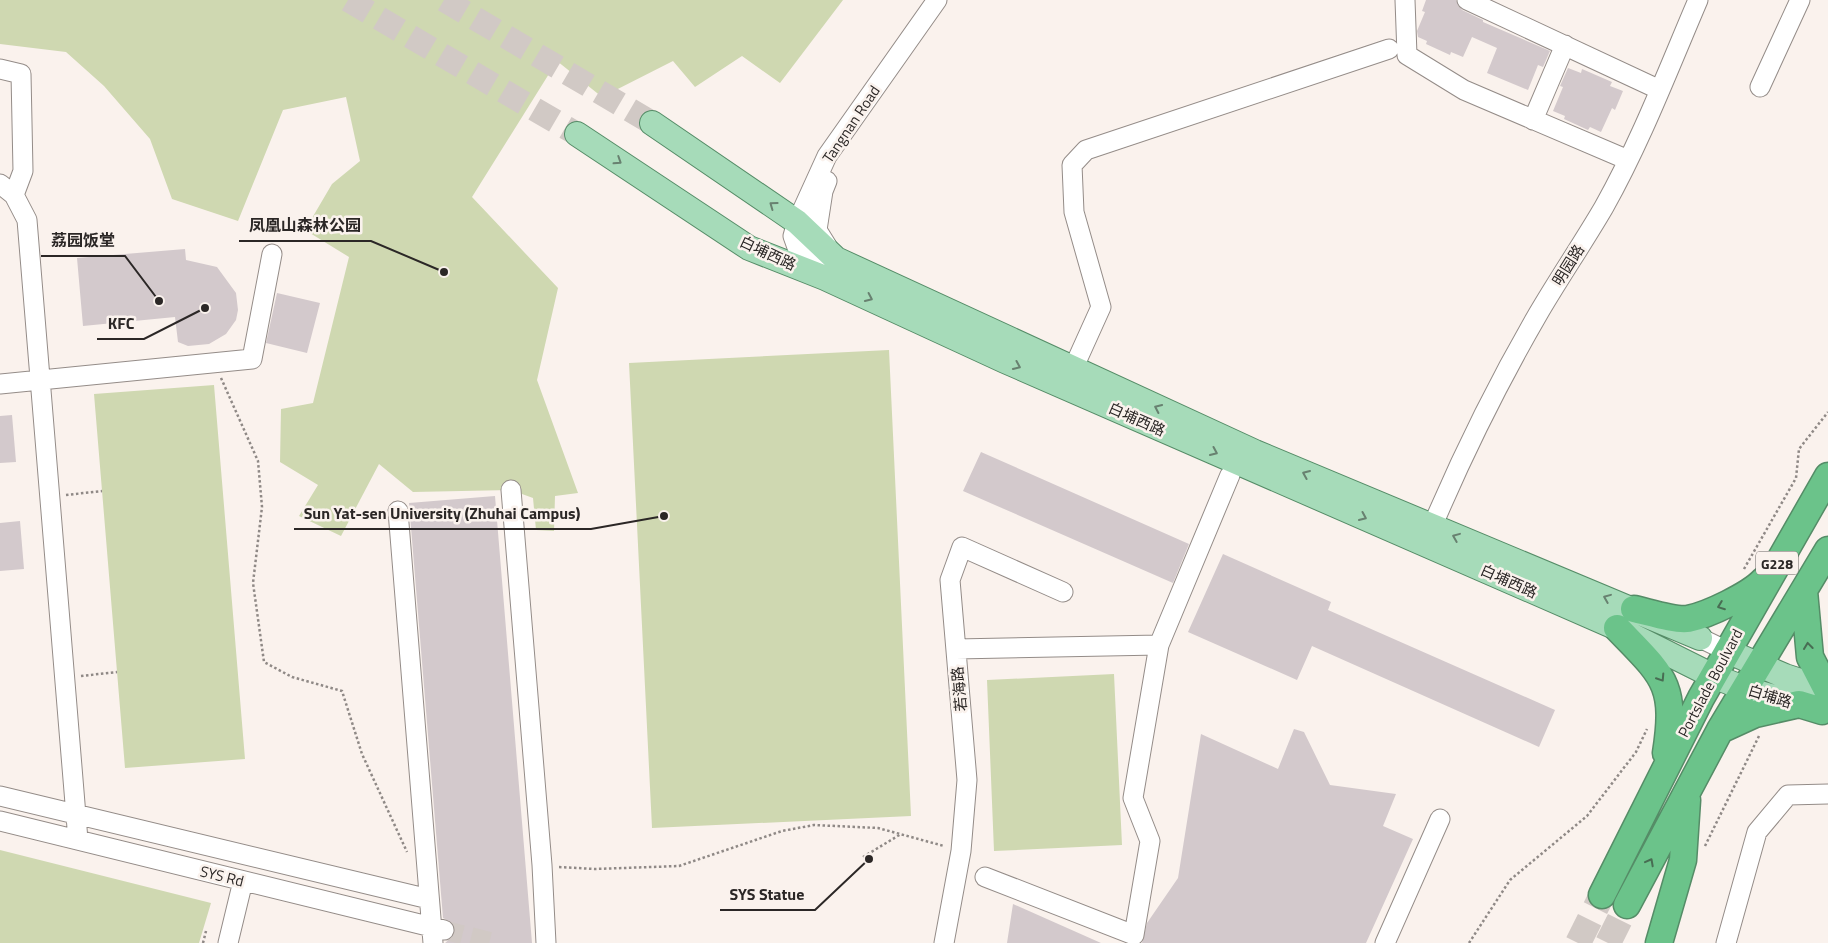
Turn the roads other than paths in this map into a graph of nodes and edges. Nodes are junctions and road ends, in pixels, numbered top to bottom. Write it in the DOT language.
graph roads {
  1 [pos="937,0"];
  2 [pos="950,0"];
  3 [pos="1405,0"];
  4 [pos="1467,0"];
  5 [pos="1698,0"];
  6 [pos="1800,0"];
  7 [pos="1565,46"];
  8 [pos="1389,49"];
  9 [pos="0,69"];
  10 [pos="1760,86"];
  11 [pos="1660,90"];
  12 [pos="1534,120"];
  13 [pos="652,123"];
  14 [pos="577,134"];
  15 [pos="1628,160"];
  16 [pos="7,190"];
  17 [pos="798,222"];
  18 [pos="272,254"];
  19 [pos="831,269"];
  20 [pos="1073,369"];
  21 [pos="40,380"];
  22 [pos="0,384"];
  23 [pos="1230,475"];
  24 [pos="1828,476"];
  25 [pos="511,490"];
  26 [pos="398,511"];
  27 [pos="1804,518"];
  28 [pos="1432,527"];
  29 [pos="1828,544"];
  30 [pos="1828,550"];
  31 [pos="1774,569"];
  32 [pos="1804,591"];
  33 [pos="1063,592"];
  34 [pos="1634,609"];
  35 [pos="1617,628"];
  36 [pos="1700,638"];
  37 [pos="1159,645"];
  38 [pos="956,649"];
  39 [pos="1727,650"];
  40 [pos="1761,664"];
  41 [pos="1713,676"];
  42 [pos="1746,689"];
  43 [pos="1826,701"];
  44 [pos="1720,730"];
  45 [pos="1663,773"];
  46 [pos="1688,790"];
  47 [pos="1828,794"];
  48 [pos="0,796"];
  49 [pos="76,814"];
  50 [pos="1440,819"];
  51 [pos="0,821"];
  52 [pos="78,840"];
  53 [pos="985,877"];
  54 [pos="243,881"];
  55 [pos="1602,895"];
  56 [pos="429,899"];
  57 [pos="1627,905"];
  58 [pos="436,933"];
  59 [pos="228,943"];
  60 [pos="546,943"];
  61 [pos="944,943"];
  62 [pos="1385,943"];
  63 [pos="1659,943"];
  64 [pos="1726,943"];
  1 -- 17 [label="street, Tangnan Road"];
  2 -- 19 [label="street, Tangnan Road"];
  3 -- 12 [label="street"];
  4 -- 7 [label="street"];
  5 -- 11 [label="street, 明园路"];
  6 -- 10 [label="street"];
  7 -- 11 [label="street"];
  7 -- 12 [label="street"];
  8 -- 20 [label="street"];
  9 -- 16 [label="street"];
  11 -- 15 [label="street, 明园路"];
  12 -- 15 [label="street"];
  17 -- 13 [label="main road, 白埔西路, one-way"];
  14 -- 19 [label="main road, 白埔西路, one-way"];
  15 -- 28 [label="street, 明园路"];
  16 -- 21 [label="street"];
  17 -- 19 [label="main road, 白埔西路"];
  18 -- 21 [label="street"];
  19 -- 20 [label="main road, 白埔西路"];
  19 -- 35 [label="main road, 白埔西路, one-way"];
  28 -- 20 [label="main road, 白埔西路, one-way"];
  21 -- 22 [label="street"];
  21 -- 49 [label="street"];
  23 -- 37 [label="street"];
  24 -- 27 [label="highway, Portslade Boulvard / G228"];
  25 -- 60 [label="street"];
  26 -- 56 [label="street"];
  27 -- 29 [label="highway"];
  27 -- 31 [label="highway, Portslade Boulvard / G228"];
  34 -- 28 [label="main road, 白埔西路, one-way"];
  30 -- 32 [label="highway, Portslade Boulvard / G228"];
  31 -- 34 [label="highway, one-way"];
  31 -- 39 [label="highway, Portslade Boulvard / G228"];
  32 -- 40 [label="highway, Portslade Boulvard / G228"];
  43 -- 32 [label="highway, one-way"];
  33 -- 38 [label="street, 若海路"];
  34 -- 36 [label="main road, 白埔西路"];
  35 -- 41 [label="main road, 白埔西路"];
  35 -- 45 [label="highway, one-way"];
  36 -- 39 [label="street"];
  37 -- 38 [label="street"];
  37 -- 53 [label="street"];
  38 -- 61 [label="street, 若海路"];
  39 -- 40 [label="main road, 白埔路"];
  39 -- 41 [label="highway, Portslade Boulvard / G228"];
  40 -- 42 [label="highway, Portslade Boulvard / G228"];
  40 -- 43 [label="main road, 白埔路"];
  41 -- 42 [label="main road, 白埔路"];
  41 -- 45 [label="highway, Portslade Boulvard / G228"];
  42 -- 43 [label="main road, 白埔路"];
  42 -- 44 [label="highway, Portslade Boulvard / G228"];
  43 -- 44 [label="highway"];
  44 -- 46 [label="highway, Portslade Boulvard / G228"];
  45 -- 55 [label="highway, Portslade Boulvard / G228"];
  57 -- 46 [label="highway, Portslade Boulvard / G228, one-way"];
  46 -- 63 [label="highway"];
  47 -- 64 [label="street"];
  48 -- 49 [label="street"];
  49 -- 52 [label="street"];
  49 -- 56 [label="street"];
  50 -- 62 [label="street"];
  51 -- 52 [label="street, SYS Rd"];
  52 -- 54 [label="street, SYS Rd"];
  54 -- 58 [label="street, SYS Rd"];
  54 -- 59 [label="street"];
  56 -- 58 [label="street"];
}
